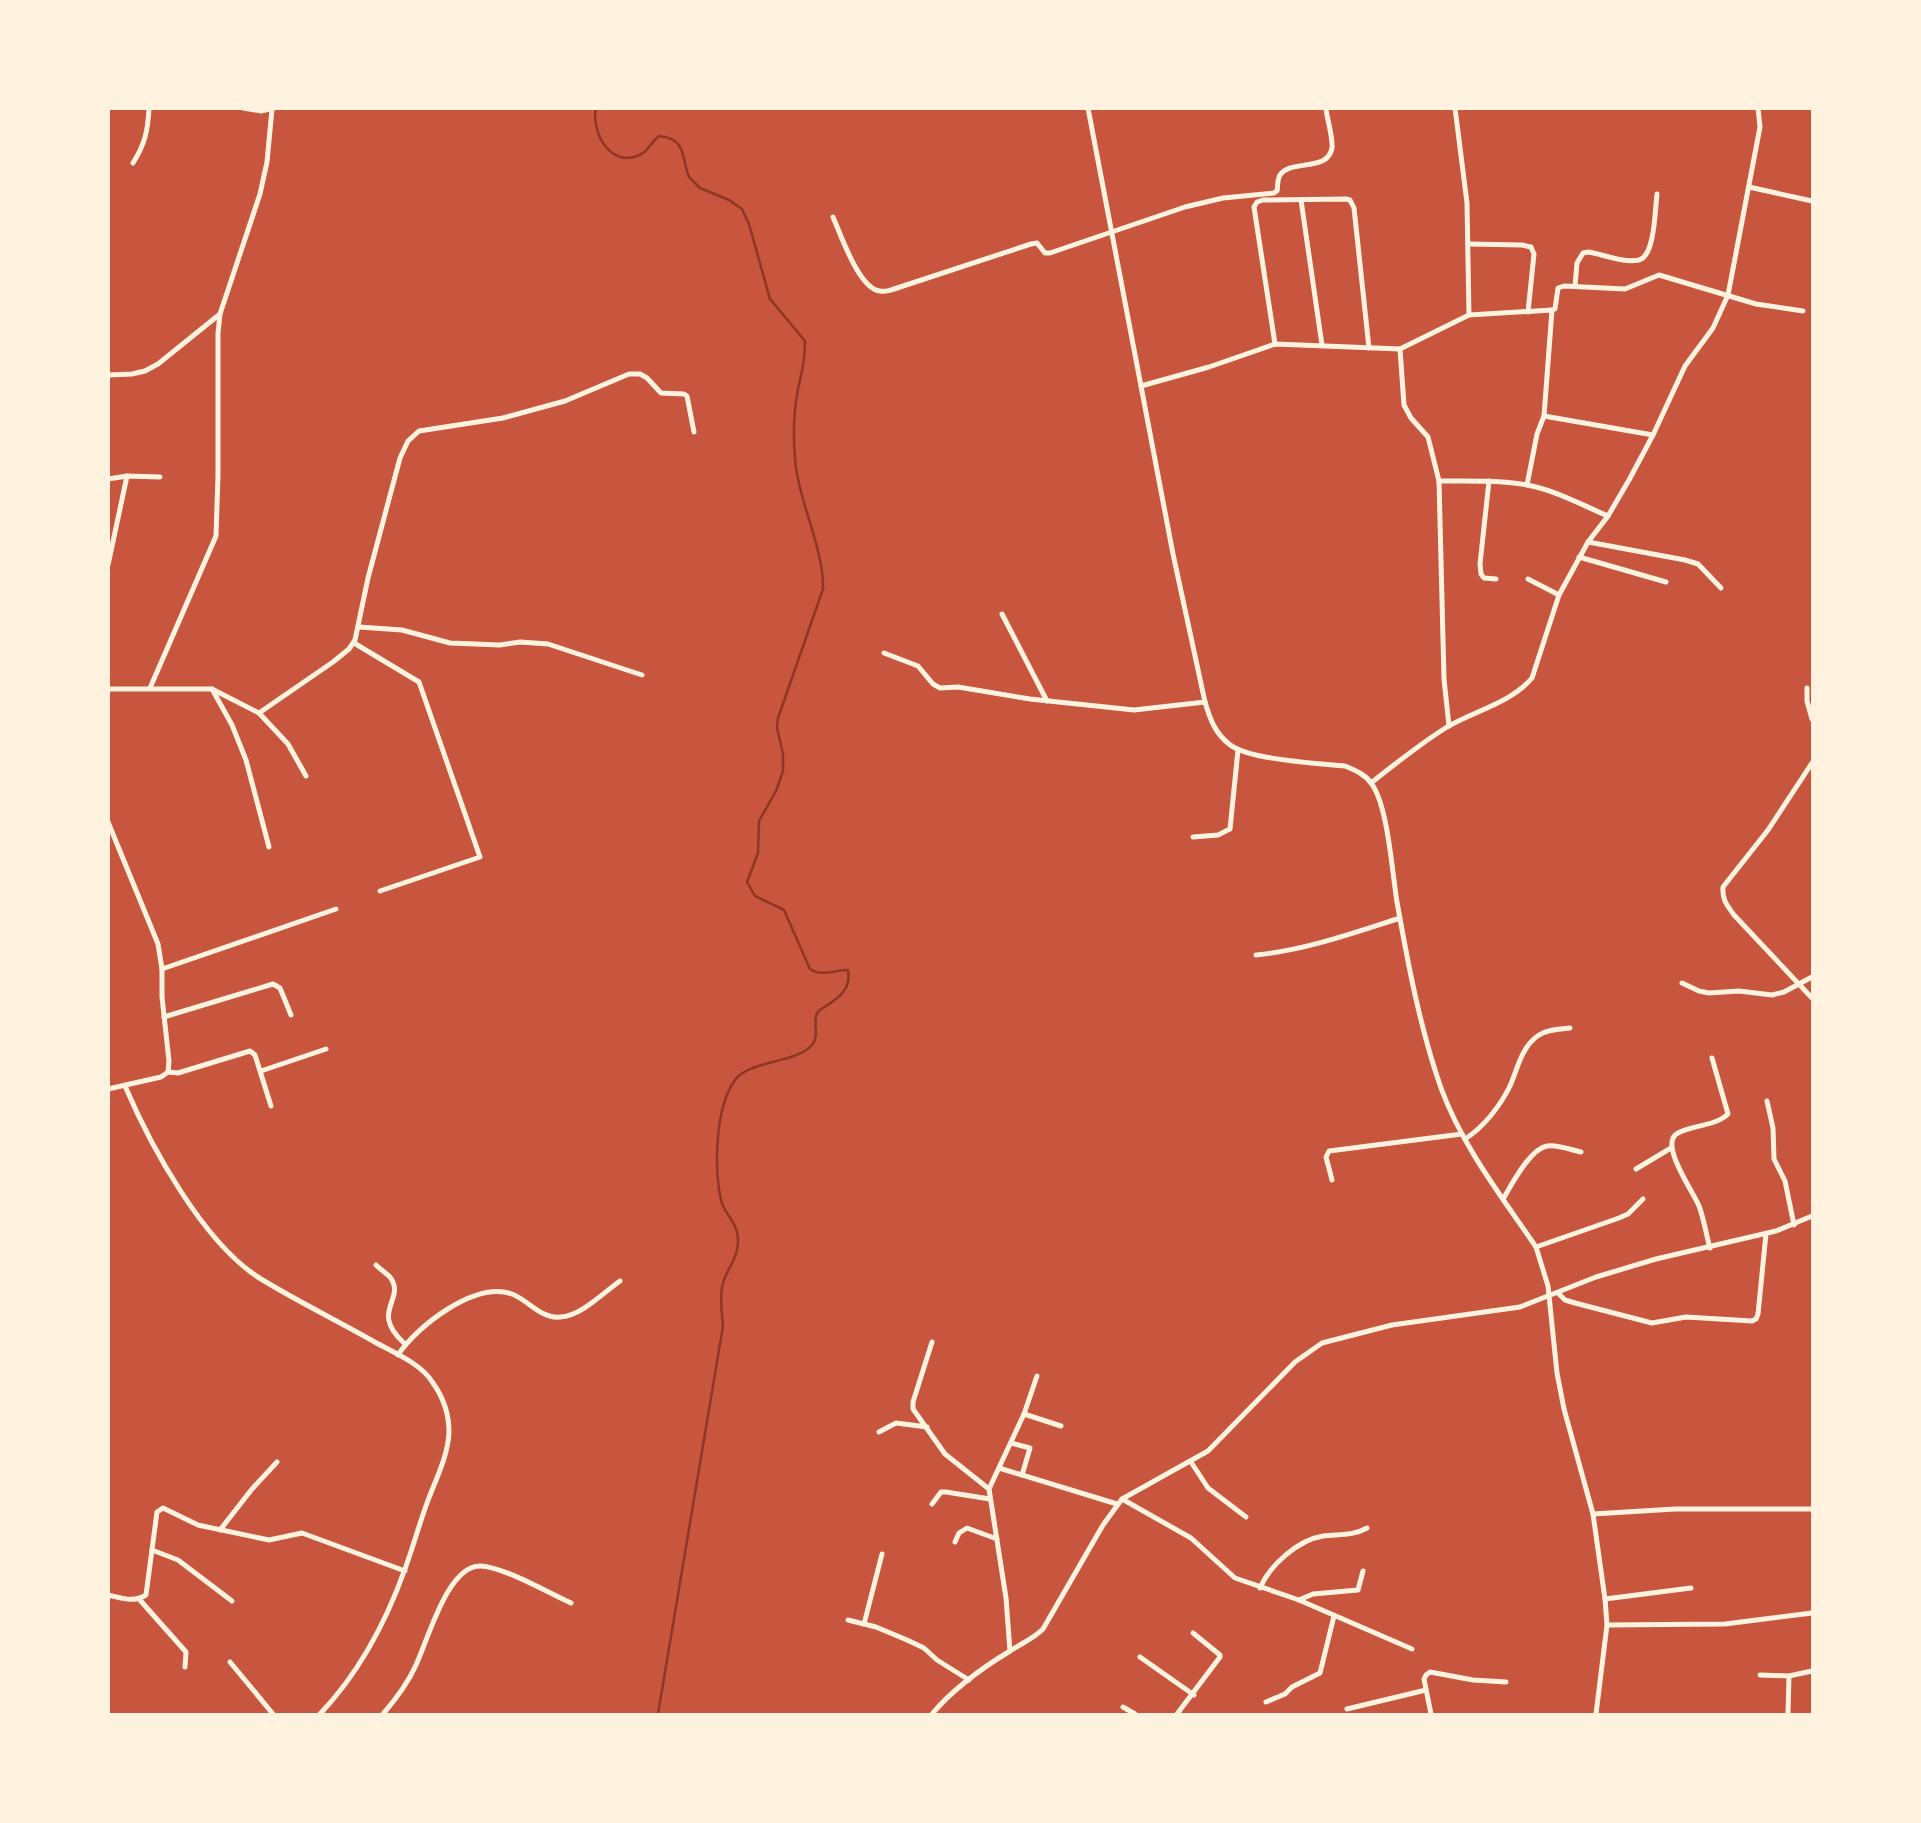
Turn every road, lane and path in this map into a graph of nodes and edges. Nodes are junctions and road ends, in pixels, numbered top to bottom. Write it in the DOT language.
graph roads {
  1 [pos="149,108"];
  2 [pos="243,108"];
  3 [pos="1088,108"];
  4 [pos="1326,108"];
  5 [pos="1455,108"];
  6 [pos="1758,108"];
  7 [pos="273,109"];
  8 [pos="134,163"];
  9 [pos="1749,187"];
  10 [pos="1657,194"];
  11 [pos="1301,200"];
  12 [pos="1812,201"];
  13 [pos="833,217"];
  14 [pos="1112,234"];
  15 [pos="1468,244"];
  16 [pos="1575,286"];
  17 [pos="1728,295"];
  18 [pos="1552,310"];
  19 [pos="1803,311"];
  20 [pos="1528,312"];
  21 [pos="220,314"];
  22 [pos="1469,315"];
  23 [pos="1275,344"];
  24 [pos="1322,345"];
  25 [pos="1369,348"];
  26 [pos="1401,349"];
  27 [pos="108,375"];
  28 [pos="1142,386"];
  29 [pos="1544,416"];
  30 [pos="694,432"];
  31 [pos="1653,435"];
  32 [pos="127,476"];
  33 [pos="160,477"];
  34 [pos="108,479"];
  35 [pos="1439,481"];
  36 [pos="1489,481"];
  37 [pos="1527,485"];
  38 [pos="1608,516"];
  39 [pos="1588,542"];
  40 [pos="1579,557"];
  41 [pos="108,565"];
  42 [pos="1496,579"];
  43 [pos="1528,579"];
  44 [pos="1666,582"];
  45 [pos="1721,588"];
  46 [pos="1559,595"];
  47 [pos="1002,614"];
  48 [pos="359,627"];
  49 [pos="354,643"];
  50 [pos="884,653"];
  51 [pos="642,675"];
  52 [pos="150,688"];
  53 [pos="1807,688"];
  54 [pos="108,689"];
  55 [pos="212,689"];
  56 [pos="1047,701"];
  57 [pos="1205,702"];
  58 [pos="259,713"];
  59 [pos="1812,719"];
  60 [pos="1448,726"];
  61 [pos="1238,750"];
  62 [pos="1812,763"];
  63 [pos="306,776"];
  64 [pos="1371,783"];
  65 [pos="108,822"];
  66 [pos="1193,837"];
  67 [pos="270,847"];
  68 [pos="380,891"];
  69 [pos="335,909"];
  70 [pos="1400,918"];
  71 [pos="1256,955"];
  72 [pos="162,969"];
  73 [pos="1812,977"];
  74 [pos="1682,983"];
  75 [pos="1801,985"];
  76 [pos="1812,998"];
  77 [pos="291,1015"];
  78 [pos="164,1017"];
  79 [pos="1570,1028"];
  80 [pos="326,1049"];
  81 [pos="1712,1058"];
  82 [pos="261,1071"];
  83 [pos="167,1072"];
  84 [pos="125,1086"];
  85 [pos="108,1089"];
  86 [pos="1767,1101"];
  87 [pos="271,1106"];
  88 [pos="1463,1136"];
  89 [pos="1671,1148"];
  90 [pos="1581,1152"];
  91 [pos="1636,1169"];
  92 [pos="1332,1180"];
  93 [pos="1503,1199"];
  94 [pos="1643,1199"];
  95 [pos="1812,1216"];
  96 [pos="1794,1225"];
  97 [pos="1766,1234"];
  98 [pos="1536,1247"];
  99 [pos="1710,1248"];
  100 [pos="376,1265"];
  101 [pos="620,1281"];
  102 [pos="1558,1293"];
  103 [pos="1550,1296"];
  104 [pos="932,1342"];
  105 [pos="405,1344"];
  106 [pos="398,1354"];
  107 [pos="1037,1376"];
  108 [pos="1024,1414"];
  109 [pos="1061,1426"];
  110 [pos="927,1427"];
  111 [pos="879,1432"];
  112 [pos="1011,1443"];
  113 [pos="277,1462"];
  114 [pos="1191,1462"];
  115 [pos="999,1468"];
  116 [pos="1022,1475"];
  117 [pos="989,1489"];
  118 [pos="990,1499"];
  119 [pos="1122,1499"];
  120 [pos="932,1504"];
  121 [pos="1117,1504"];
  122 [pos="1812,1508"];
  123 [pos="1593,1514"];
  124 [pos="1246,1517"];
  125 [pos="1367,1528"];
  126 [pos="220,1530"];
  127 [pos="997,1539"];
  128 [pos="956,1542"];
  129 [pos="152,1550"];
  130 [pos="882,1554"];
  131 [pos="405,1570"];
  132 [pos="1363,1571"];
  133 [pos="1260,1588"];
  134 [pos="1690,1588"];
  135 [pos="108,1595"];
  136 [pos="139,1599"];
  137 [pos="1605,1599"];
  138 [pos="1300,1600"];
  139 [pos="232,1601"];
  140 [pos="571,1603"];
  141 [pos="1812,1613"];
  142 [pos="1334,1616"];
  143 [pos="848,1620"];
  144 [pos="864,1624"];
  145 [pos="1607,1625"];
  146 [pos="1193,1633"];
  147 [pos="1412,1649"];
  148 [pos="1010,1651"];
  149 [pos="1140,1657"];
  150 [pos="230,1662"];
  151 [pos="185,1667"];
  152 [pos="1812,1671"];
  153 [pos="1760,1675"];
  154 [pos="1788,1676"];
  155 [pos="969,1680"];
  156 [pos="1506,1682"];
  157 [pos="1426,1690"];
  158 [pos="1194,1695"];
  159 [pos="1266,1702"];
  160 [pos="1123,1707"];
  161 [pos="1347,1709"];
  162 [pos="273,1714"];
  163 [pos="320,1714"];
  164 [pos="383,1714"];
  165 [pos="932,1714"];
  166 [pos="1135,1714"];
  167 [pos="1177,1714"];
  168 [pos="1431,1714"];
  169 [pos="1595,1714"];
  170 [pos="1788,1714"];
  1 -- 8 [label="street"];
  2 -- 7 [label="street"];
  3 -- 14 [label="street"];
  4 -- 14 [label="street"];
  5 -- 15 [label="street"];
  6 -- 9 [label="street"];
  7 -- 21 [label="street"];
  9 -- 12 [label="street"];
  9 -- 17 [label="street"];
  10 -- 16 [label="street"];
  11 -- 23 [label="street"];
  11 -- 24 [label="street"];
  11 -- 25 [label="street"];
  13 -- 14 [label="street"];
  14 -- 28 [label="street"];
  15 -- 20 [label="street"];
  15 -- 22 [label="street"];
  16 -- 17 [label="street"];
  16 -- 18 [label="street"];
  17 -- 19 [label="street"];
  17 -- 31 [label="street"];
  18 -- 20 [label="street"];
  18 -- 29 [label="street"];
  20 -- 22 [label="street"];
  21 -- 27 [label="street"];
  21 -- 52 [label="street"];
  22 -- 26 [label="street"];
  23 -- 24 [label="street"];
  23 -- 28 [label="street"];
  24 -- 25 [label="street"];
  25 -- 26 [label="street"];
  26 -- 35 [label="street"];
  28 -- 57 [label="street"];
  29 -- 31 [label="street"];
  29 -- 37 [label="street"];
  30 -- 48 [label="street"];
  31 -- 38 [label="street"];
  32 -- 33 [label="street"];
  32 -- 34 [label="street"];
  32 -- 41 [label="street"];
  35 -- 36 [label="street"];
  35 -- 60 [label="street"];
  36 -- 37 [label="street"];
  36 -- 42 [label="street"];
  37 -- 38 [label="street"];
  38 -- 39 [label="street"];
  39 -- 40 [label="street"];
  39 -- 45 [label="street"];
  40 -- 44 [label="street"];
  40 -- 46 [label="street"];
  43 -- 46 [label="street"];
  46 -- 60 [label="street"];
  47 -- 56 [label="street"];
  48 -- 49 [label="street"];
  48 -- 51 [label="street"];
  49 -- 58 [label="street"];
  49 -- 68 [label="street"];
  50 -- 56 [label="street"];
  52 -- 54 [label="street"];
  52 -- 55 [label="street"];
  53 -- 59 [label="street"];
  55 -- 58 [label="street"];
  55 -- 67 [label="street"];
  56 -- 57 [label="street"];
  57 -- 61 [label="street"];
  58 -- 63 [label="street"];
  60 -- 64 [label="street"];
  61 -- 64 [label="street"];
  61 -- 66 [label="street"];
  62 -- 75 [label="street"];
  64 -- 70 [label="street"];
  65 -- 72 [label="street"];
  69 -- 72 [label="street"];
  70 -- 71 [label="street"];
  70 -- 88 [label="street"];
  72 -- 78 [label="street"];
  73 -- 75 [label="street"];
  74 -- 75 [label="street"];
  75 -- 76 [label="street"];
  77 -- 78 [label="street"];
  78 -- 83 [label="street"];
  79 -- 88 [label="street"];
  80 -- 82 [label="street"];
  81 -- 89 [label="street"];
  82 -- 83 [label="street"];
  82 -- 87 [label="street"];
  83 -- 84 [label="street"];
  84 -- 85 [label="street"];
  84 -- 106 [label="street"];
  86 -- 96 [label="street"];
  88 -- 92 [label="street"];
  88 -- 93 [label="street"];
  89 -- 91 [label="street"];
  89 -- 99 [label="street"];
  90 -- 93 [label="street"];
  93 -- 98 [label="street"];
  94 -- 98 [label="street"];
  95 -- 96 [label="street"];
  96 -- 97 [label="street"];
  97 -- 99 [label="street"];
  97 -- 102 [label="street"];
  98 -- 103 [label="street"];
  99 -- 102 [label="street"];
  100 -- 105 [label="street"];
  101 -- 105 [label="street"];
  102 -- 103 [label="street"];
  103 -- 114 [label="street"];
  103 -- 123 [label="street"];
  104 -- 110 [label="street"];
  105 -- 106 [label="street"];
  106 -- 131 [label="street"];
  107 -- 108 [label="street"];
  108 -- 109 [label="street"];
  108 -- 112 [label="street"];
  110 -- 111 [label="street"];
  110 -- 117 [label="street"];
  112 -- 115 [label="street"];
  112 -- 116 [label="street"];
  113 -- 126 [label="street"];
  114 -- 119 [label="street"];
  114 -- 124 [label="street"];
  115 -- 116 [label="street"];
  115 -- 117 [label="street"];
  116 -- 121 [label="street"];
  117 -- 118 [label="street"];
  118 -- 120 [label="street"];
  118 -- 127 [label="street"];
  119 -- 121 [label="street"];
  119 -- 133 [label="street"];
  121 -- 148 [label="street"];
  122 -- 123 [label="street"];
  123 -- 137 [label="street"];
  125 -- 133 [label="street"];
  126 -- 129 [label="street"];
  126 -- 131 [label="street"];
  127 -- 128 [label="street"];
  127 -- 148 [label="street"];
  129 -- 136 [label="street"];
  129 -- 139 [label="street"];
  130 -- 144 [label="street"];
  131 -- 163 [label="street"];
  132 -- 138 [label="street"];
  133 -- 138 [label="street"];
  134 -- 137 [label="street"];
  135 -- 136 [label="street"];
  136 -- 151 [label="street"];
  137 -- 145 [label="street"];
  138 -- 142 [label="street"];
  140 -- 164 [label="street"];
  141 -- 145 [label="street"];
  142 -- 147 [label="street"];
  142 -- 159 [label="street"];
  143 -- 144 [label="street"];
  144 -- 155 [label="street"];
  145 -- 169 [label="street"];
  146 -- 158 [label="street"];
  148 -- 155 [label="street"];
  149 -- 158 [label="street"];
  150 -- 162 [label="street"];
  152 -- 154 [label="street"];
  153 -- 154 [label="street"];
  154 -- 170 [label="street"];
  155 -- 165 [label="street"];
  156 -- 157 [label="street"];
  157 -- 161 [label="street"];
  157 -- 168 [label="street"];
  158 -- 167 [label="street"];
  160 -- 166 [label="street"];
}
